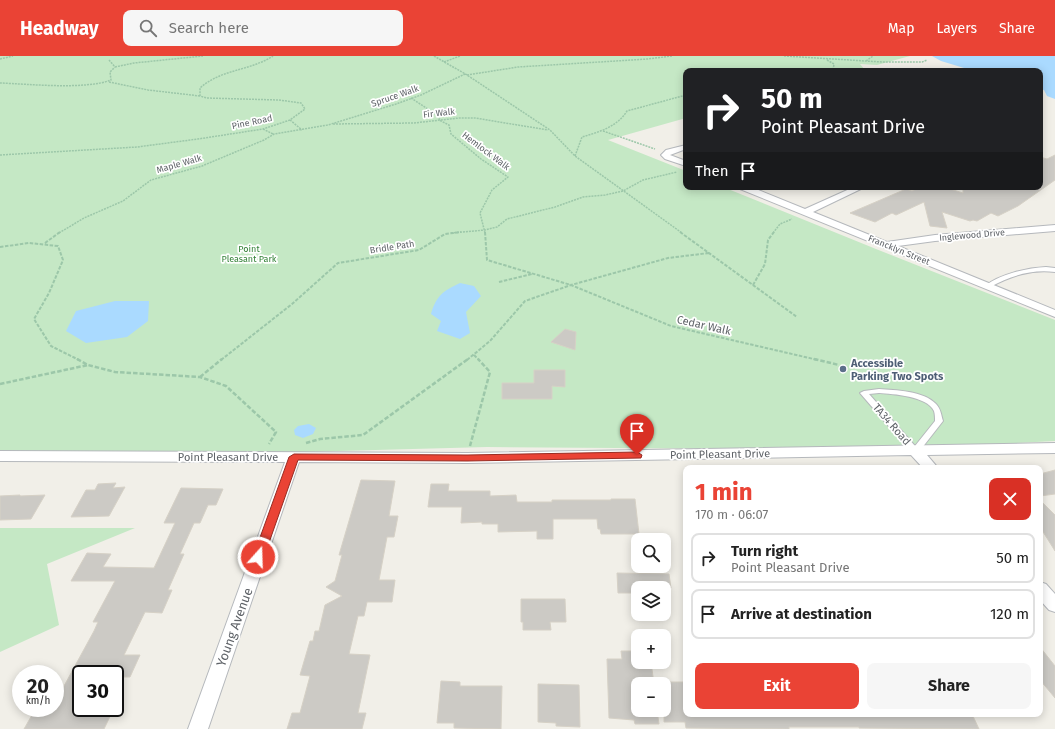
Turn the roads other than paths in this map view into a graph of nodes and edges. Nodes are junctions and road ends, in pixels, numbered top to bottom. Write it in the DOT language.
graph roads {
  1 [pos="683,148"];
  2 [pos="683,163"];
  3 [pos="751,190"];
  4 [pos="854,190"];
  5 [pos="806,212"];
  6 [pos="1055,228"];
  7 [pos="888,245"];
  8 [pos="1055,270"];
  9 [pos="988,286"];
  10 [pos="1055,314"];
  11 [pos="1055,448"];
  12 [pos="297,451"];
  13 [pos="915,451"];
  14 [pos="0,456"];
  15 [pos="928,465"];
  16 [pos="1043,592"];
  17 [pos="1055,605"];
  18 [pos="198,729"];
  1 -- 2 [label="street"];
  3 -- 5 [label="street, Francklyn Street"];
  4 -- 5 [label="street"];
  5 -- 7 [label="street, Francklyn Street"];
  6 -- 7 [label="street, Inglewood Drive"];
  7 -- 9 [label="street, Francklyn Street"];
  8 -- 9 [label="lane"];
  9 -- 10 [label="street, Francklyn Street"];
  11 -- 13 [label="street, Point Pleasant Drive"];
  12 -- 13 [label="street, Point Pleasant Drive"];
  12 -- 14 [label="street, Point Pleasant Drive"];
  12 -- 18 [label="street, Young Avenue"];
  13 -- 13 [label="lane, TA34 Road"];
  13 -- 15 [label="street"];
  16 -- 17 [label="street"];
}
